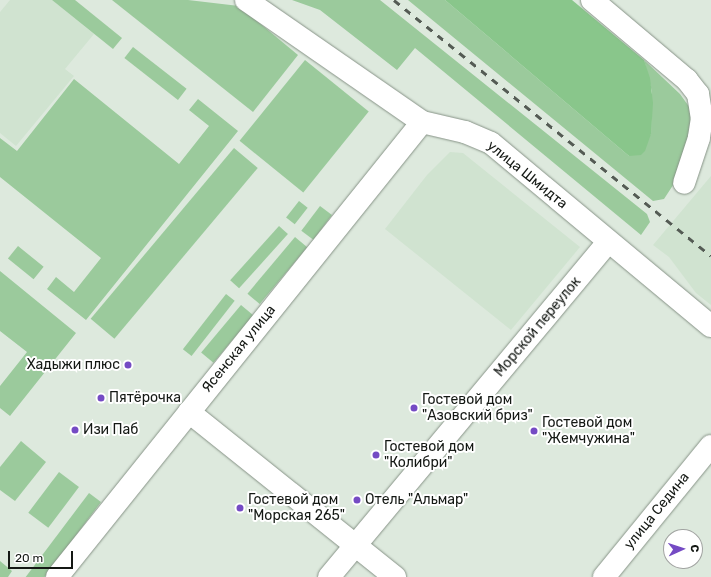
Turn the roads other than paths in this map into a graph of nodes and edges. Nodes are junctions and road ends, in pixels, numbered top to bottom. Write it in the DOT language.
graph roads {
  1 [pos="246,0"];
  2 [pos="592,0"];
  3 [pos="422,122"];
  4 [pos="684,183"];
  5 [pos="608,242"];
  6 [pos="711,326"];
  7 [pos="189,412"];
  8 [pos="711,446"];
  9 [pos="356,545"];
  10 [pos="57,577"];
  11 [pos="329,577"];
  12 [pos="395,577"];
  13 [pos="604,577"];
  1 -- 3 [label="street, улица Шмидта"];
  2 -- 4 [label="street"];
  3 -- 5 [label="street, улица Шмидта"];
  3 -- 7 [label="street, Ясенская улица"];
  5 -- 6 [label="street, улица Шмидта"];
  5 -- 9 [label="street, Морской переулок"];
  7 -- 9 [label="street"];
  7 -- 10 [label="street, Ясенская улица"];
  8 -- 13 [label="street, улица Седина"];
  9 -- 11 [label="street, Морской переулок"];
  9 -- 12 [label="street"];
}
